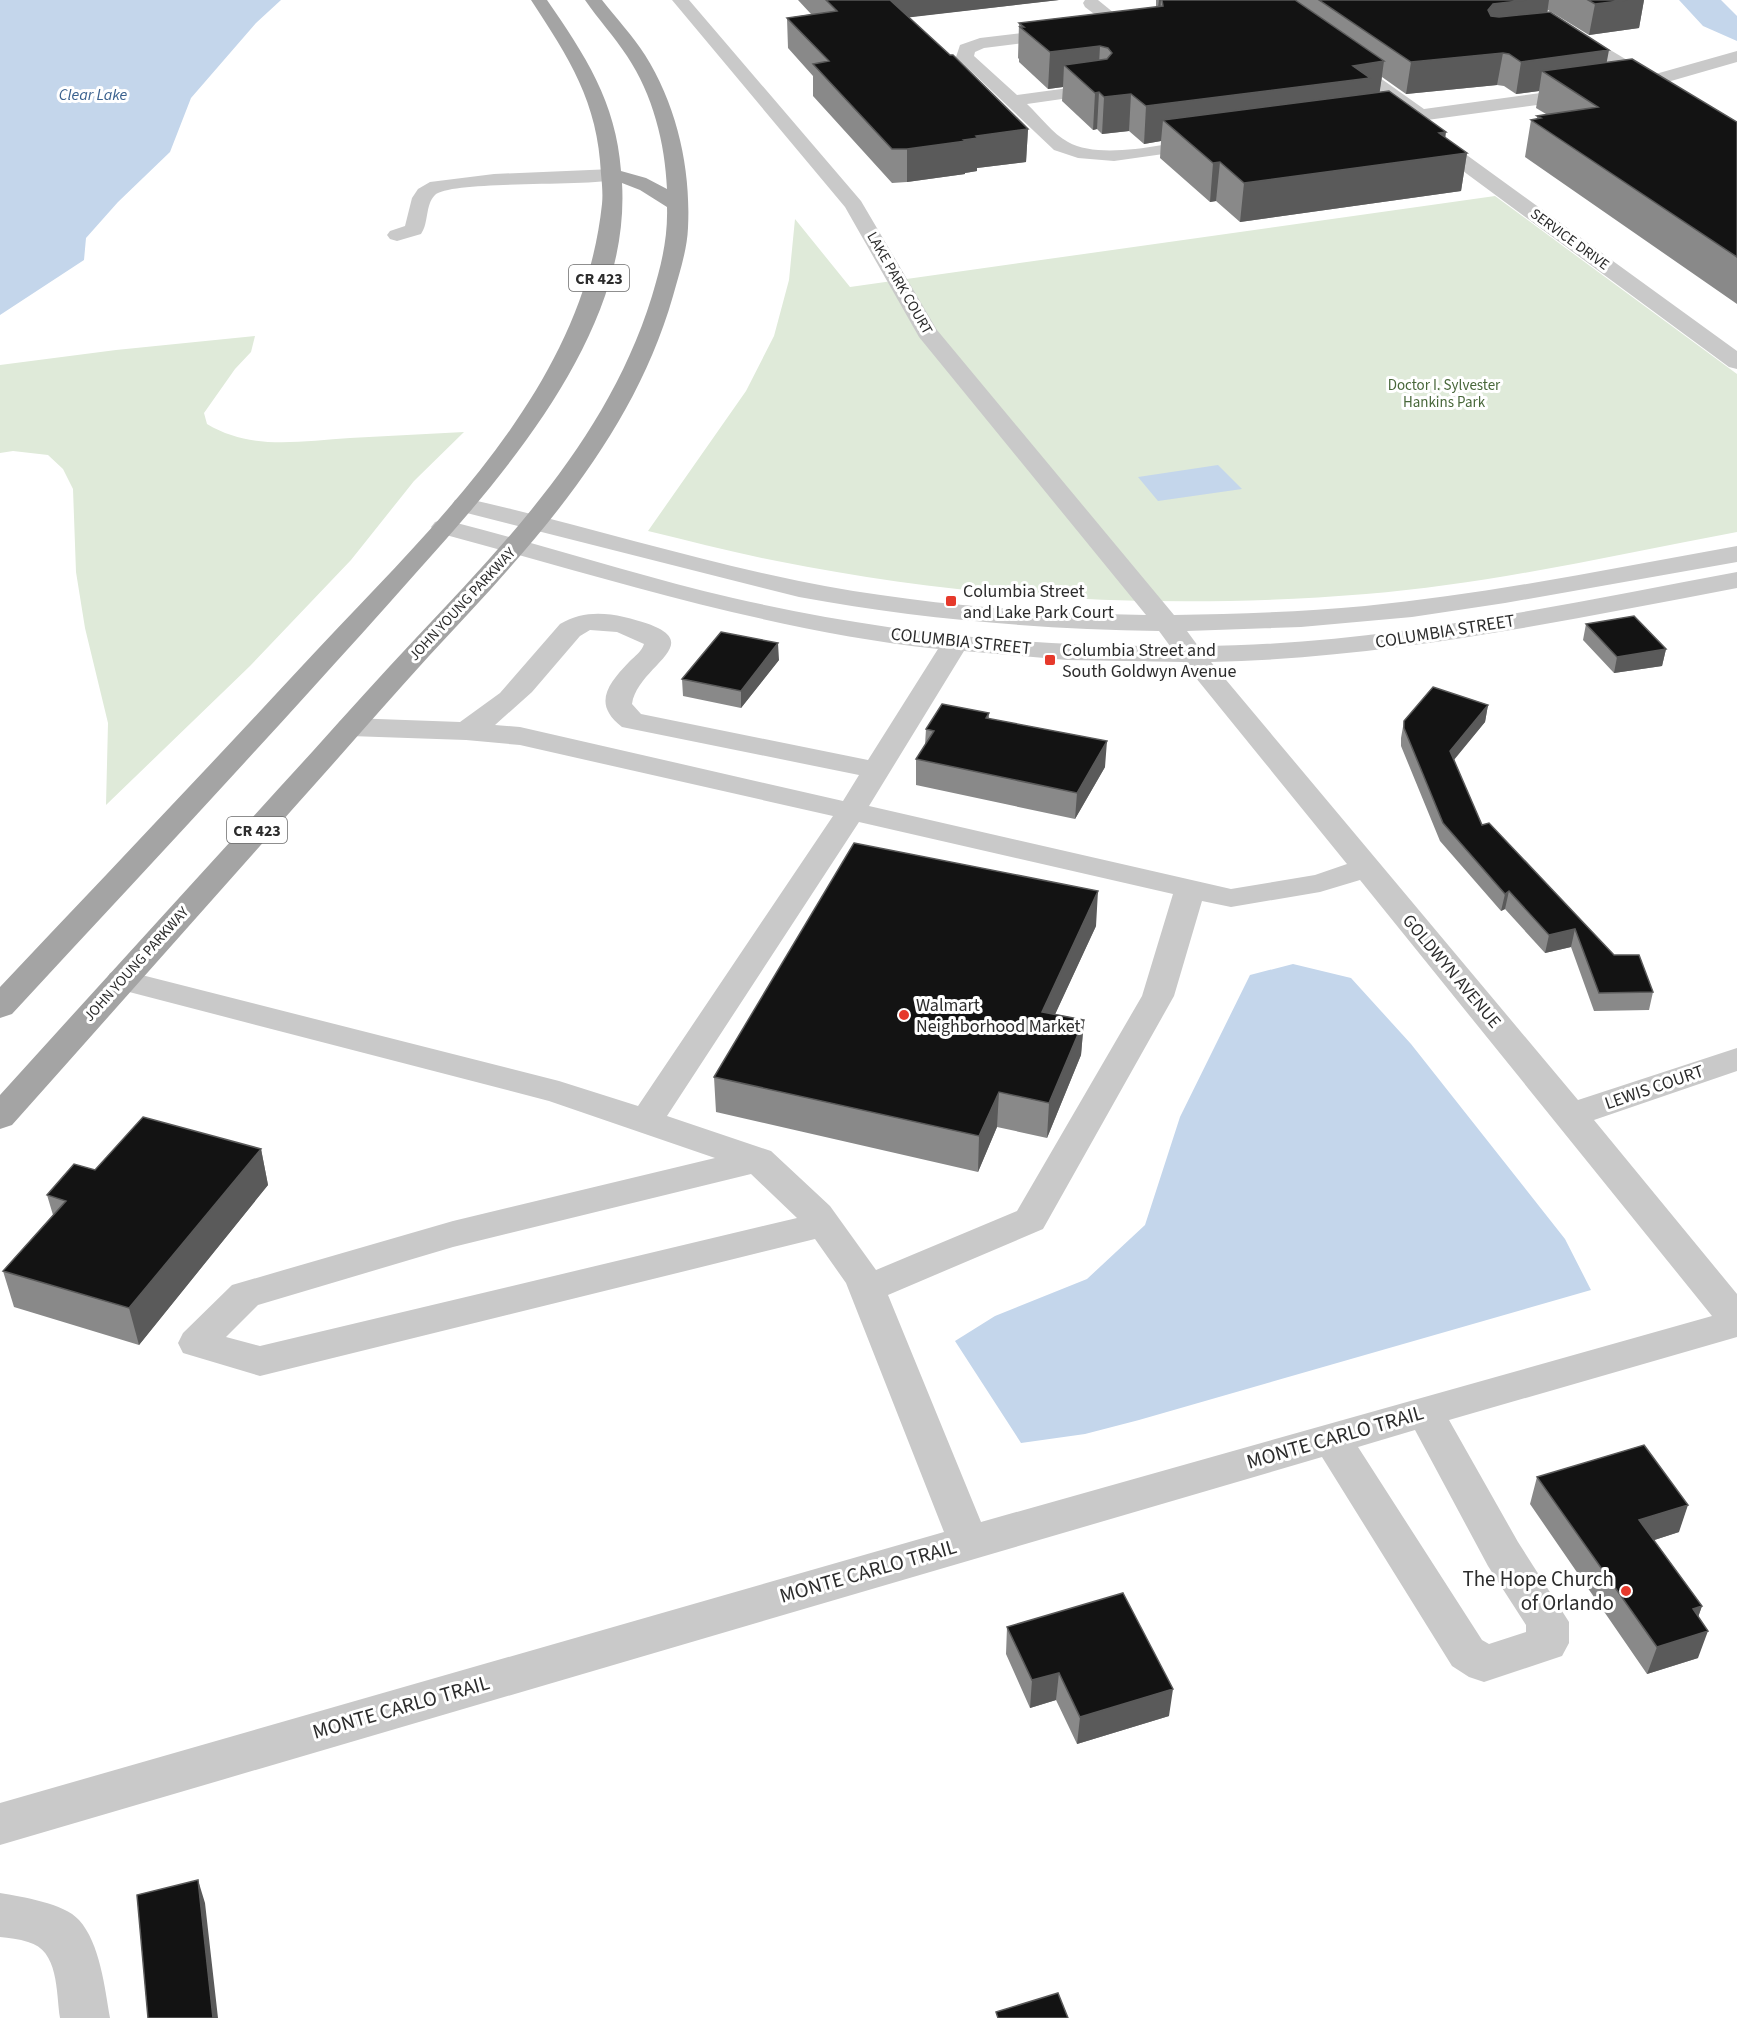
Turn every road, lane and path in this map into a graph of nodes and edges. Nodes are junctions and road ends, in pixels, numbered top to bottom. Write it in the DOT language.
graph roads {
  1 [pos="539,0"];
  2 [pos="592,0"];
  3 [pos="680,0"];
  4 [pos="1515,0"];
  5 [pos="1091,3"];
  6 [pos="1144,24"];
  7 [pos="1121,26"];
  8 [pos="1568,32"];
  9 [pos="1536,36"];
  10 [pos="1325,48"];
  11 [pos="1737,57"];
  12 [pos="1651,82"];
  13 [pos="1098,89"];
  14 [pos="1670,94"];
  15 [pos="1012,101"];
  16 [pos="1411,116"];
  17 [pos="1357,123"];
  18 [pos="1219,141"];
  19 [pos="613,175"];
  20 [pos="677,205"];
  21 [pos="397,235"];
  22 [pos="1737,362"];
  23 [pos="464,505"];
  24 [pos="537,521"];
  25 [pos="444,527"];
  26 [pos="517,546"];
  27 [pos="1737,554"];
  28 [pos="1737,580"];
  29 [pos="1167,623"];
  30 [pos="956,642"];
  31 [pos="1190,654"];
  32 [pos="350,727"];
  33 [pos="466,731"];
  34 [pos="877,770"];
  35 [pos="851,812"];
  36 [pos="824,852"];
  37 [pos="1056,858"];
  38 [pos="858,860"];
  39 [pos="1366,868"];
  40 [pos="1043,887"];
  41 [pos="1190,889"];
  42 [pos="122,980"];
  43 [pos="0,1007"];
  44 [pos="1737,1059"];
  45 [pos="1571,1115"];
  46 [pos="0,1117"];
  47 [pos="645,1121"];
  48 [pos="758,1160"];
  49 [pos="824,1224"];
  50 [pos="867,1289"];
  51 [pos="1737,1322"];
  52 [pos="1425,1412"];
  53 [pos="1331,1438"];
  54 [pos="969,1542"];
  55 [pos="0,1824"];
  56 [pos="0,1916"];
  57 [pos="85,2018"];
  1 -- 19 [label="main road, CR 423"];
  2 -- 20 [label="main road, JOHN YOUNG PARKWAY / CR 423"];
  3 -- 29 [label="street, LAKE PARK COURT"];
  4 -- 8 [label="street"];
  5 -- 7 [label="street"];
  6 -- 7 [label="street"];
  7 -- 15 [label="street"];
  8 -- 9 [label="street"];
  8 -- 12 [label="street"];
  10 -- 16 [label="street, SERVICE DRIVE"];
  11 -- 12 [label="street"];
  12 -- 14 [label="street"];
  12 -- 16 [label="street"];
  13 -- 15 [label="street"];
  15 -- 18 [label="street"];
  16 -- 17 [label="street"];
  16 -- 22 [label="street, SERVICE DRIVE"];
  19 -- 20 [label="main road"];
  19 -- 21 [label="street"];
  19 -- 23 [label="main road, CR 423"];
  20 -- 24 [label="main road, JOHN YOUNG PARKWAY / CR 423"];
  23 -- 24 [label="street, COLUMBIA STREET"];
  23 -- 25 [label="main road, CR 423"];
  24 -- 26 [label="main road, JOHN YOUNG PARKWAY / CR 423"];
  24 -- 29 [label="street, COLUMBIA STREET"];
  25 -- 26 [label="street, COLUMBIA STREET"];
  25 -- 43 [label="main road, CR 423"];
  26 -- 30 [label="street, COLUMBIA STREET"];
  26 -- 32 [label="main road, JOHN YOUNG PARKWAY / CR 423"];
  27 -- 29 [label="street, COLUMBIA STREET"];
  28 -- 31 [label="street, COLUMBIA STREET"];
  29 -- 31 [label="street, GOLDWYN AVENUE"];
  30 -- 31 [label="street, COLUMBIA STREET"];
  30 -- 34 [label="street"];
  31 -- 39 [label="street, GOLDWYN AVENUE"];
  32 -- 33 [label="street"];
  32 -- 42 [label="main road, JOHN YOUNG PARKWAY / CR 423"];
  33 -- 34 [label="street"];
  33 -- 35 [label="street"];
  34 -- 35 [label="street"];
  35 -- 36 [label="street"];
  35 -- 37 [label="street"];
  36 -- 38 [label="street"];
  36 -- 47 [label="street"];
  37 -- 40 [label="street"];
  37 -- 41 [label="street"];
  39 -- 41 [label="street"];
  39 -- 45 [label="street, GOLDWYN AVENUE"];
  41 -- 50 [label="street"];
  42 -- 46 [label="main road, JOHN YOUNG PARKWAY / CR 423"];
  42 -- 47 [label="street"];
  44 -- 45 [label="street, LEWIS COURT"];
  45 -- 51 [label="street, GOLDWYN AVENUE"];
  47 -- 48 [label="street"];
  48 -- 49 [label="street"];
  48 -- 49 [label="street"];
  49 -- 50 [label="street"];
  50 -- 54 [label="street"];
  51 -- 52 [label="street, MONTE CARLO TRAIL"];
  52 -- 53 [label="street, MONTE CARLO TRAIL"];
  52 -- 53 [label="street"];
  53 -- 54 [label="street, MONTE CARLO TRAIL"];
  54 -- 55 [label="street, MONTE CARLO TRAIL"];
  56 -- 57 [label="street"];
}
